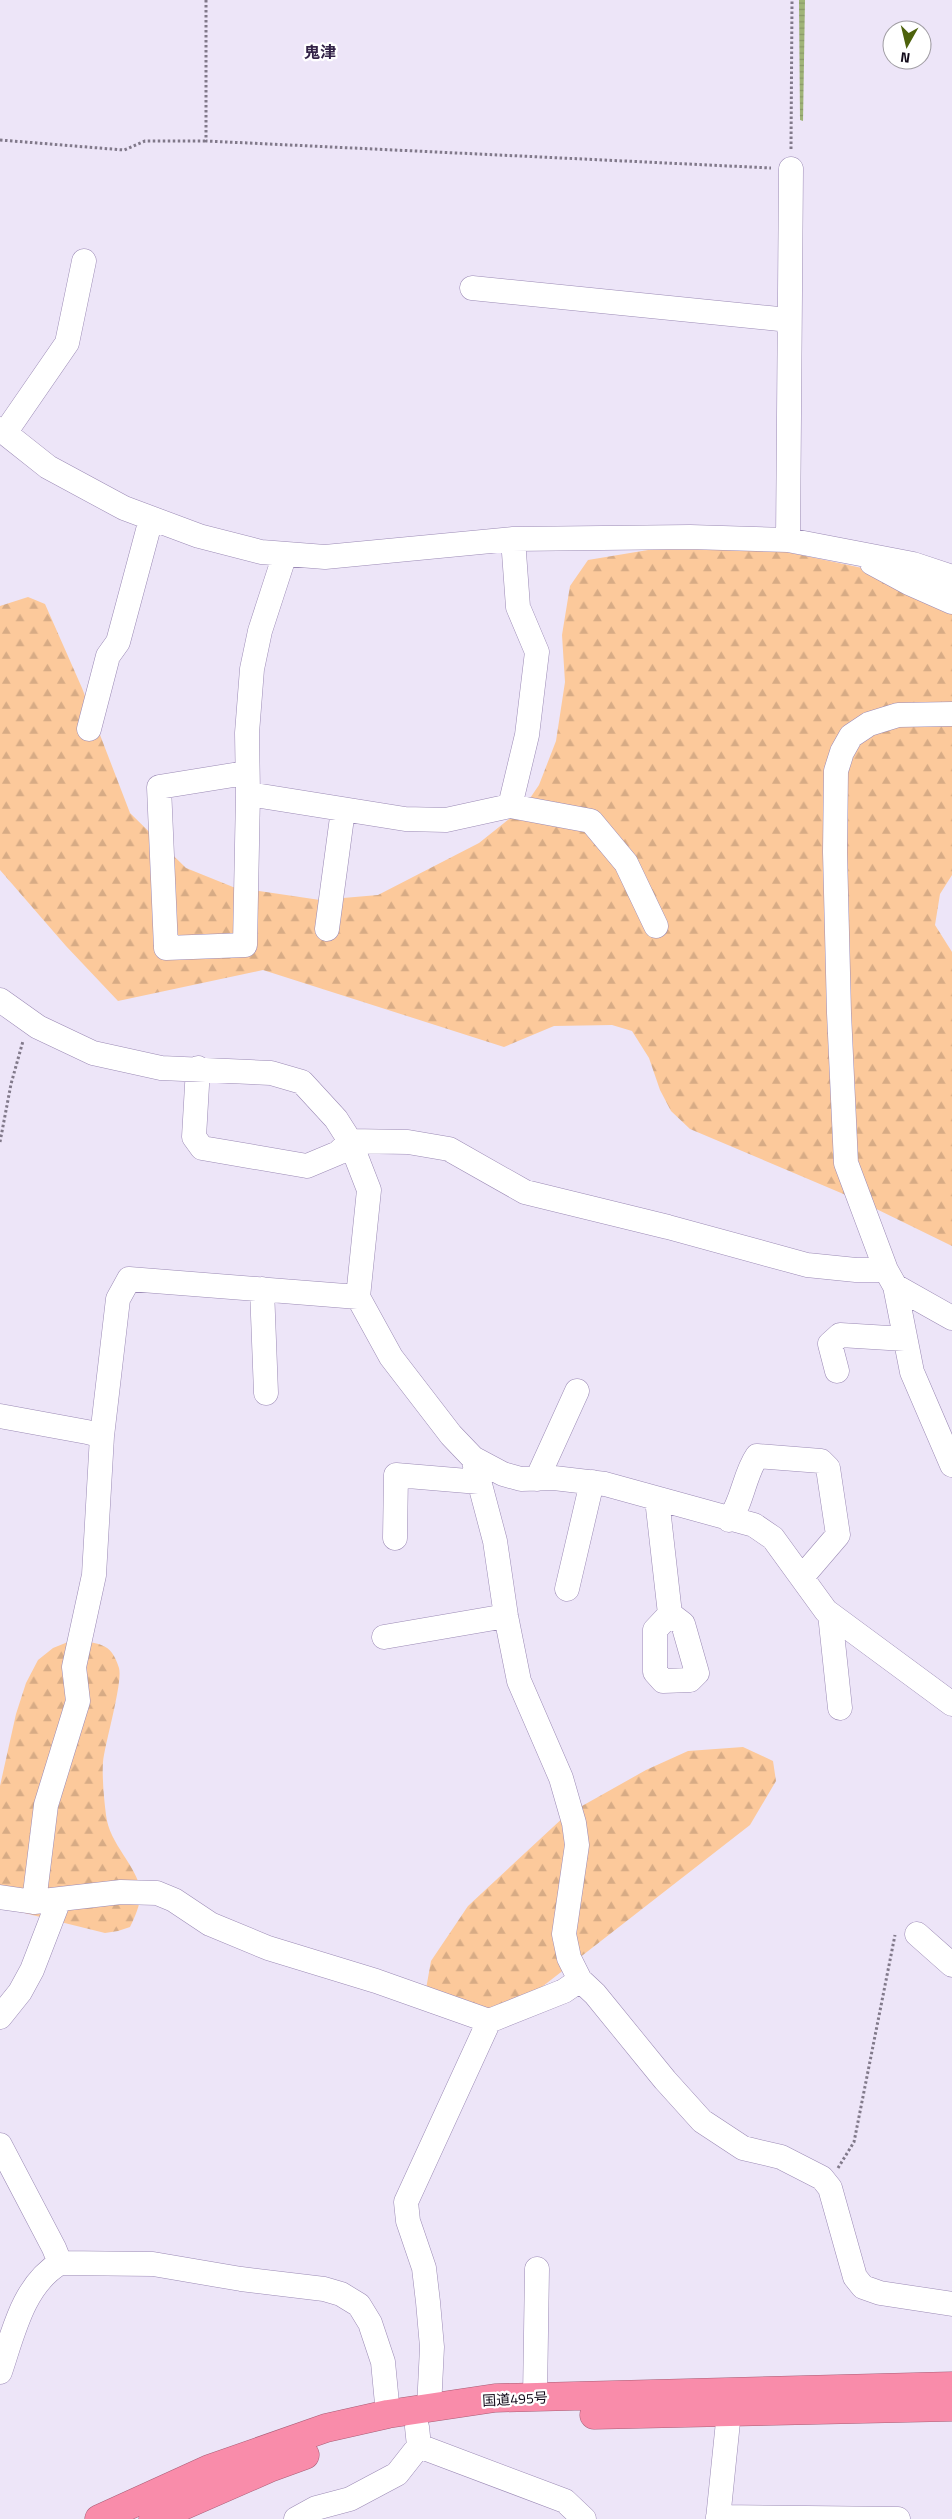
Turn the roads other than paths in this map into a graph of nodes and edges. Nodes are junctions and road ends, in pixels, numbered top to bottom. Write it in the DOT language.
graph roads {
  1 [pos="790,169"];
  2 [pos="84,261"];
  3 [pos="472,288"];
  4 [pos="790,320"];
  5 [pos="3,431"];
  6 [pos="151,519"];
  7 [pos="513,539"];
  8 [pos="788,540"];
  9 [pos="846,550"];
  10 [pos="285,554"];
  11 [pos="952,577"];
  12 [pos="952,602"];
  13 [pos="952,714"];
  14 [pos="89,729"];
  15 [pos="247,783"];
  16 [pos="510,806"];
  17 [pos="343,810"];
  18 [pos="656,926"];
  19 [pos="327,929"];
  20 [pos="0,1000"];
  21 [pos="198,1068"];
  22 [pos="350,1140"];
  23 [pos="890,1278"];
  24 [pos="262,1289"];
  25 [pos="358,1297"];
  26 [pos="952,1318"];
  27 [pos="905,1339"];
  28 [pos="837,1371"];
  29 [pos="577,1390"];
  30 [pos="266,1392"];
  31 [pos="0,1416"];
  32 [pos="102,1436"];
  33 [pos="473,1458"];
  34 [pos="952,1465"];
  35 [pos="537,1479"];
  36 [pos="479,1482"];
  37 [pos="592,1482"];
  38 [pos="657,1499"];
  39 [pos="729,1520"];
  40 [pos="395,1538"];
  41 [pos="802,1577"];
  42 [pos="567,1590"];
  43 [pos="670,1614"];
  44 [pos="830,1614"];
  45 [pos="506,1616"];
  46 [pos="384,1637"];
  47 [pos="952,1704"];
  48 [pos="840,1708"];
  49 [pos="0,1897"];
  50 [pos="59,1900"];
  51 [pos="34,1902"];
  52 [pos="917,1934"];
  53 [pos="952,1965"];
  54 [pos="580,1980"];
  55 [pos="0,2017"];
  56 [pos="489,2021"];
  57 [pos="0,2146"];
  58 [pos="60,2263"];
  59 [pos="537,2269"];
  60 [pos="952,2304"];
  61 [pos="0,2372"];
  62 [pos="952,2386"];
  63 [pos="535,2397"];
  64 [pos="952,2407"];
  65 [pos="729,2412"];
  66 [pos="388,2414"];
  67 [pos="422,2427"];
  68 [pos="718,2518"];
  69 [pos="99,2519"];
  70 [pos="153,2519"];
  71 [pos="296,2519"];
  72 [pos="584,2519"];
  73 [pos="898,2519"];
  1 -- 4 [label="street"];
  2 -- 5 [label="street"];
  3 -- 4 [label="street"];
  4 -- 8 [label="street"];
  5 -- 6 [label="street"];
  6 -- 10 [label="street"];
  6 -- 14 [label="street"];
  7 -- 8 [label="street"];
  7 -- 10 [label="street"];
  7 -- 16 [label="street"];
  8 -- 9 [label="street"];
  9 -- 11 [label="street"];
  9 -- 12 [label="street"];
  10 -- 15 [label="street"];
  13 -- 23 [label="street"];
  15 -- 15 [label="street"];
  15 -- 17 [label="street"];
  16 -- 17 [label="street"];
  16 -- 18 [label="street"];
  17 -- 19 [label="street"];
  20 -- 21 [label="street"];
  21 -- 22 [label="street"];
  21 -- 22 [label="street"];
  22 -- 23 [label="street"];
  22 -- 25 [label="street"];
  23 -- 26 [label="street"];
  23 -- 27 [label="street"];
  24 -- 25 [label="street"];
  24 -- 30 [label="street"];
  24 -- 32 [label="street"];
  25 -- 33 [label="street"];
  27 -- 28 [label="street"];
  27 -- 34 [label="street"];
  29 -- 35 [label="street"];
  31 -- 32 [label="street"];
  32 -- 51 [label="street"];
  33 -- 35 [label="street"];
  33 -- 36 [label="street"];
  35 -- 37 [label="street"];
  36 -- 40 [label="street"];
  36 -- 45 [label="street"];
  37 -- 38 [label="street"];
  37 -- 42 [label="street"];
  38 -- 39 [label="street"];
  38 -- 43 [label="street"];
  39 -- 41 [label="street"];
  39 -- 41 [label="street"];
  41 -- 44 [label="street"];
  44 -- 47 [label="street"];
  44 -- 48 [label="street"];
  45 -- 46 [label="street"];
  45 -- 54 [label="street"];
  49 -- 51 [label="street"];
  50 -- 51 [label="street"];
  50 -- 55 [label="street"];
  50 -- 56 [label="street"];
  52 -- 53 [label="street"];
  54 -- 56 [label="street"];
  54 -- 60 [label="street"];
  56 -- 67 [label="street"];
  57 -- 58 [label="street"];
  58 -- 61 [label="street"];
  58 -- 66 [label="street"];
  59 -- 63 [label="street"];
  62 -- 63 [label="highway, 国道495号"];
  63 -- 67 [label="highway, 国道495号"];
  64 -- 65 [label="highway, 国道495号"];
  65 -- 67 [label="highway, 国道495号"];
  65 -- 68 [label="street"];
  66 -- 67 [label="highway, 国道495号"];
  66 -- 69 [label="highway, 国道495号"];
  67 -- 70 [label="highway, 国道495号"];
  67 -- 71 [label="street"];
  67 -- 72 [label="street"];
  68 -- 73 [label="street"];
}
